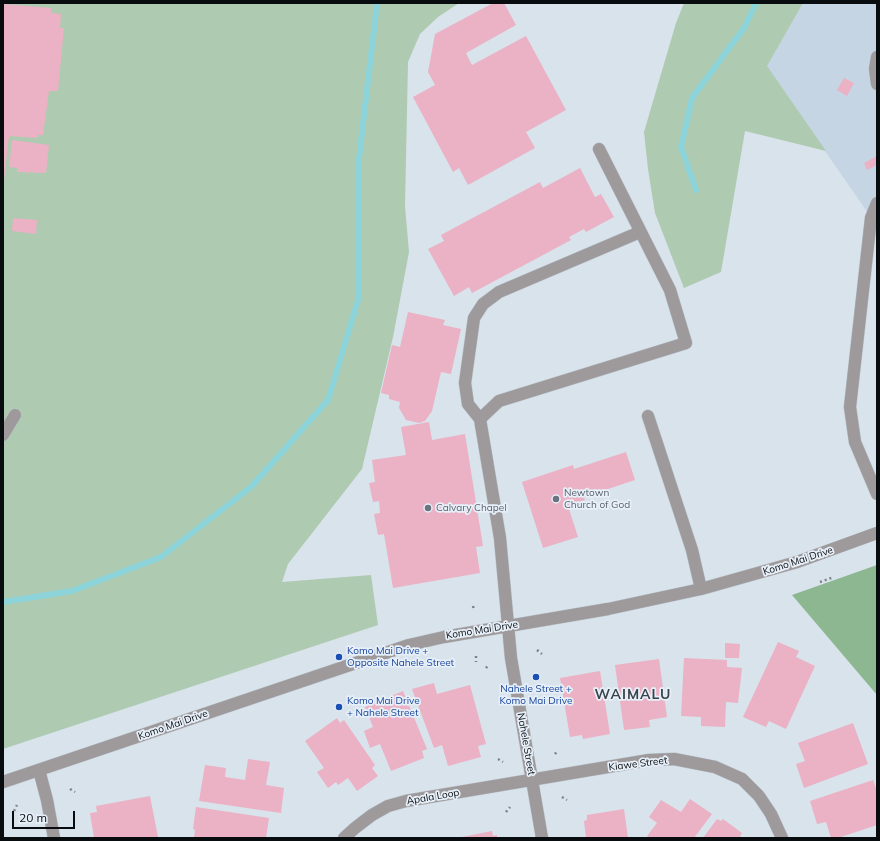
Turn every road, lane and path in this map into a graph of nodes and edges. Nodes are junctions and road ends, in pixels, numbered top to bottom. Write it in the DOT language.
graph roads {
  1 [pos="877,57"];
  2 [pos="877,84"];
  3 [pos="599,150"];
  4 [pos="877,203"];
  5 [pos="640,232"];
  6 [pos="15,415"];
  7 [pos="648,416"];
  8 [pos="480,419"];
  9 [pos="3,435"];
  10 [pos="877,494"];
  11 [pos="877,533"];
  12 [pos="834,577"];
  13 [pos="820,582"];
  14 [pos="701,589"];
  15 [pos="473,606"];
  16 [pos="474,610"];
  17 [pos="509,626"];
  18 [pos="537,650"];
  19 [pos="542,654"];
  20 [pos="476,656"];
  21 [pos="476,662"];
  22 [pos="489,664"];
  23 [pos="486,668"];
  24 [pos="558,750"];
  25 [pos="556,754"];
  26 [pos="498,759"];
  27 [pos="502,762"];
  28 [pos="39,770"];
  29 [pos="532,780"];
  30 [pos="3,782"];
  31 [pos="70,789"];
  32 [pos="75,792"];
  33 [pos="562,797"];
  34 [pos="567,800"];
  35 [pos="17,806"];
  36 [pos="510,807"];
  37 [pos="14,811"];
  38 [pos="506,812"];
  39 [pos="54,838"];
  40 [pos="344,838"];
  41 [pos="542,838"];
  42 [pos="782,838"];
  1 -- 2 [label="street"];
  3 -- 5 [label="street"];
  4 -- 10 [label="street"];
  5 -- 8 [label="street"];
  5 -- 8 [label="street"];
  6 -- 9 [label="street"];
  7 -- 14 [label="street"];
  8 -- 17 [label="street, Nahele Street"];
  11 -- 14 [label="street, Komo Mai Drive"];
  12 -- 13 [label="path"];
  14 -- 17 [label="street, Komo Mai Drive"];
  15 -- 16 [label="path"];
  17 -- 28 [label="street, Komo Mai Drive"];
  17 -- 29 [label="street, Nahele Street"];
  18 -- 19 [label="path"];
  20 -- 21 [label="path"];
  22 -- 23 [label="path"];
  24 -- 25 [label="path"];
  26 -- 27 [label="path"];
  28 -- 30 [label="street, Komo Mai Drive"];
  28 -- 39 [label="street"];
  29 -- 40 [label="street, Apala Loop"];
  29 -- 41 [label="street, Nahele Street"];
  29 -- 42 [label="street, Kiawe Street"];
  31 -- 32 [label="path"];
  33 -- 34 [label="path"];
  35 -- 37 [label="path"];
  36 -- 38 [label="path"];
}
